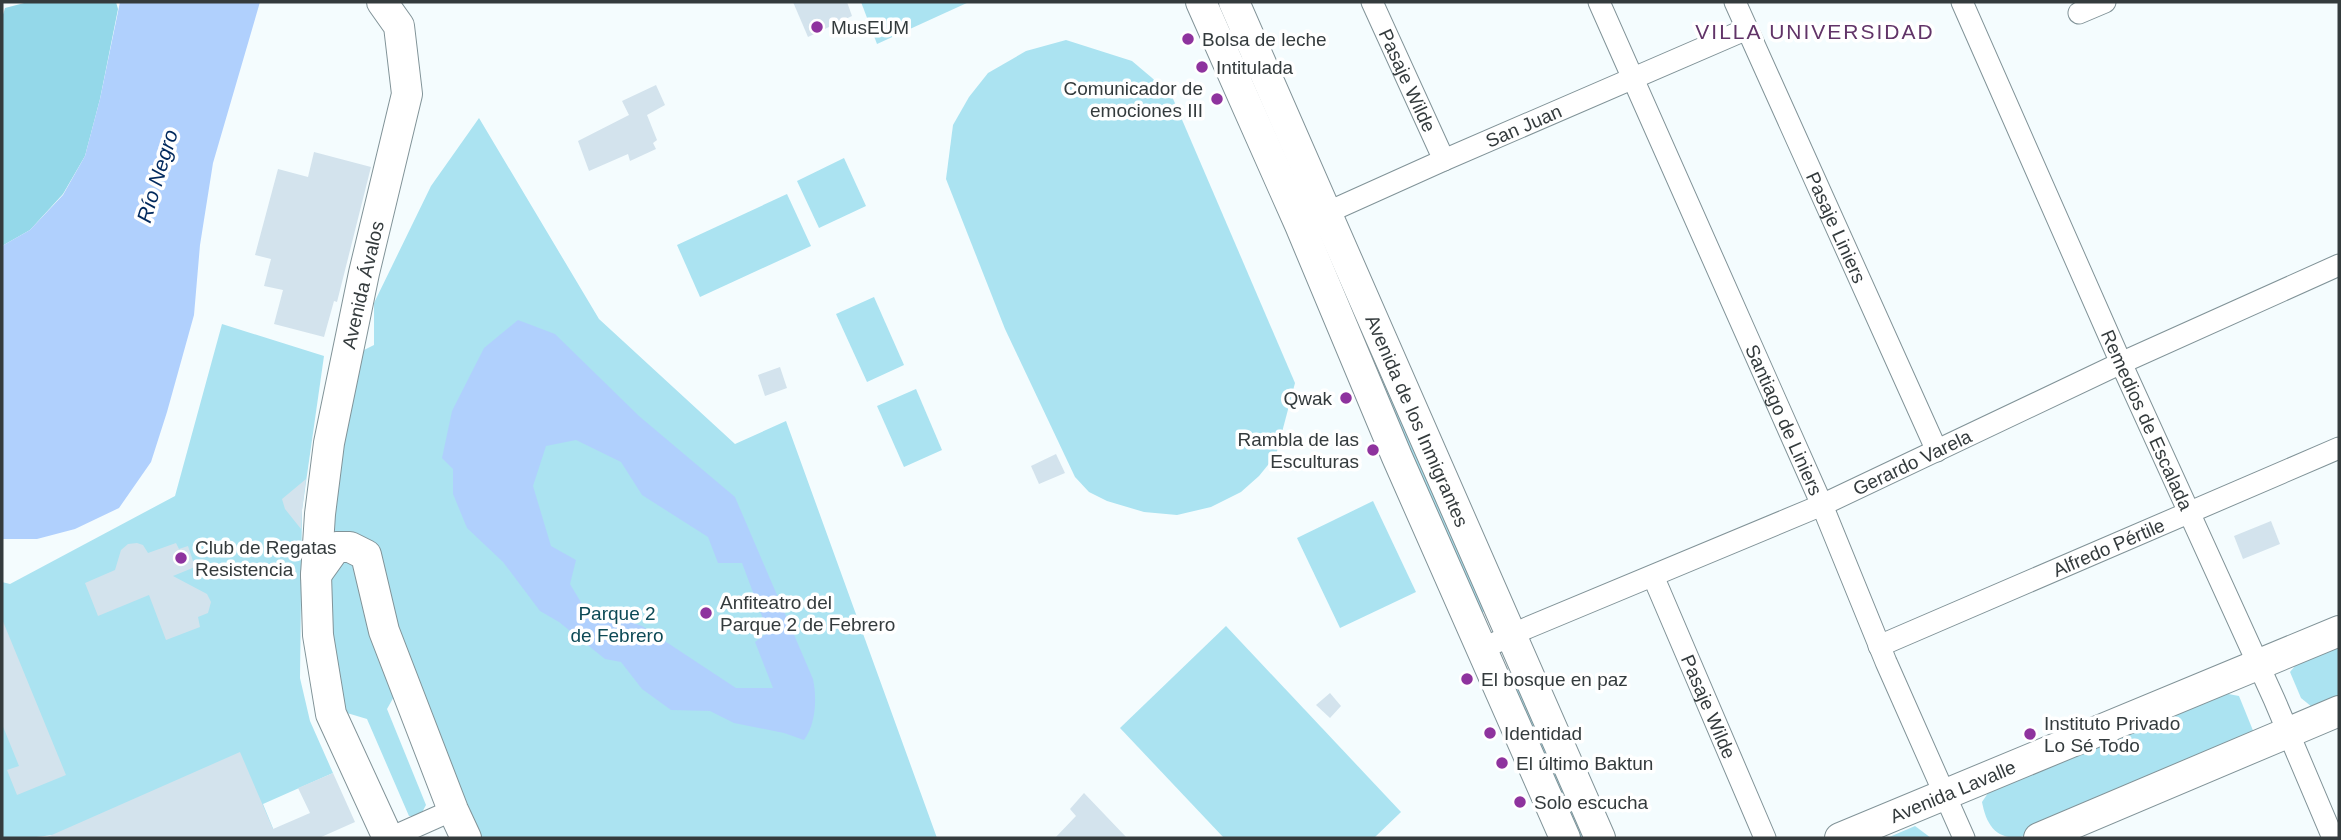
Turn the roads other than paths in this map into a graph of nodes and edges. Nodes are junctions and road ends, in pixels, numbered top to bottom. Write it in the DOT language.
graph roads {
  1 [pos="382,2"];
  2 [pos="1202,2"];
  3 [pos="1234,2"];
  4 [pos="1372,2"];
  5 [pos="1599,2"];
  6 [pos="1735,2"];
  7 [pos="1962,2"];
  8 [pos="2105,2"];
  9 [pos="2079,13"];
  10 [pos="1747,29"];
  11 [pos="1632,80"];
  12 [pos="1444,160"];
  13 [pos="1327,213"];
  14 [pos="1300,225"];
  15 [pos="2339,265"];
  16 [pos="2121,363"];
  17 [pos="2339,448"];
  18 [pos="1937,451"];
  19 [pos="1822,505"];
  20 [pos="2190,511"];
  21 [pos="316,575"];
  22 [pos="1653,576"];
  23 [pos="2339,631"];
  24 [pos="1512,635"];
  25 [pos="1879,646"];
  26 [pos="1482,649"];
  27 [pos="2259,666"];
  28 [pos="2339,711"];
  29 [pos="2288,732"];
  30 [pos="1944,795"];
  31 [pos="453,810"];
  32 [pos="389,838"];
  33 [pos="466,838"];
  34 [pos="1565,838"];
  35 [pos="1601,838"];
  36 [pos="1765,838"];
  37 [pos="1840,838"];
  38 [pos="1964,838"];
  39 [pos="2039,838"];
  40 [pos="2333,838"];
  1 -- 21 [label="main road, Avenida Ávalos"];
  2 -- 14 [label="main road, Avenida de los Inmigrantes"];
  3 -- 13 [label="main road, Avenida de los Inmigrantes"];
  4 -- 12 [label="street, Pasaje Wilde"];
  5 -- 11 [label="street, Santiago de Liniers"];
  6 -- 10 [label="street, Pasaje Liniers"];
  7 -- 16 [label="street, Remedios de Escalada"];
  8 -- 9 [label="street"];
  10 -- 11 [label="street, San Juan"];
  10 -- 18 [label="street, Pasaje Liniers"];
  11 -- 12 [label="street, San Juan"];
  11 -- 19 [label="street, Santiago de Liniers"];
  12 -- 13 [label="street, San Juan"];
  13 -- 14 [label="street, San Juan"];
  13 -- 24 [label="main road, Avenida de los Inmigrantes"];
  14 -- 26 [label="main road, Avenida de los Inmigrantes"];
  15 -- 16 [label="street, Gerardo Varela"];
  16 -- 18 [label="street, Gerardo Varela"];
  16 -- 20 [label="street, Remedios de Escalada"];
  17 -- 20 [label="street, Alfredo Pértile"];
  18 -- 19 [label="street, Gerardo Varela"];
  19 -- 22 [label="street, Gerardo Varela"];
  19 -- 25 [label="street, Santiago de Liniers"];
  20 -- 25 [label="street, Alfredo Pértile"];
  20 -- 27 [label="street, Remedios de Escalada"];
  21 -- 31 [label="main road"];
  21 -- 32 [label="main road, Avenida Ávalos"];
  22 -- 24 [label="street, Gerardo Varela"];
  22 -- 36 [label="street, Pasaje Wilde"];
  23 -- 27 [label="main road, Avenida Lavalle"];
  24 -- 26 [label="street, Gerardo Varela"];
  24 -- 35 [label="main road, Avenida de los Inmigrantes"];
  25 -- 30 [label="street, Santiago de Liniers"];
  26 -- 34 [label="main road, Avenida de los Inmigrantes"];
  27 -- 29 [label="street, Remedios de Escalada"];
  27 -- 30 [label="main road, Avenida Lavalle"];
  28 -- 29 [label="main road"];
  29 -- 39 [label="main road"];
  29 -- 40 [label="street, Remedios de Escalada"];
  30 -- 37 [label="main road, Avenida Lavalle"];
  30 -- 38 [label="street, Santiago de Liniers"];
  31 -- 32 [label="street"];
  31 -- 33 [label="main road"];
}
